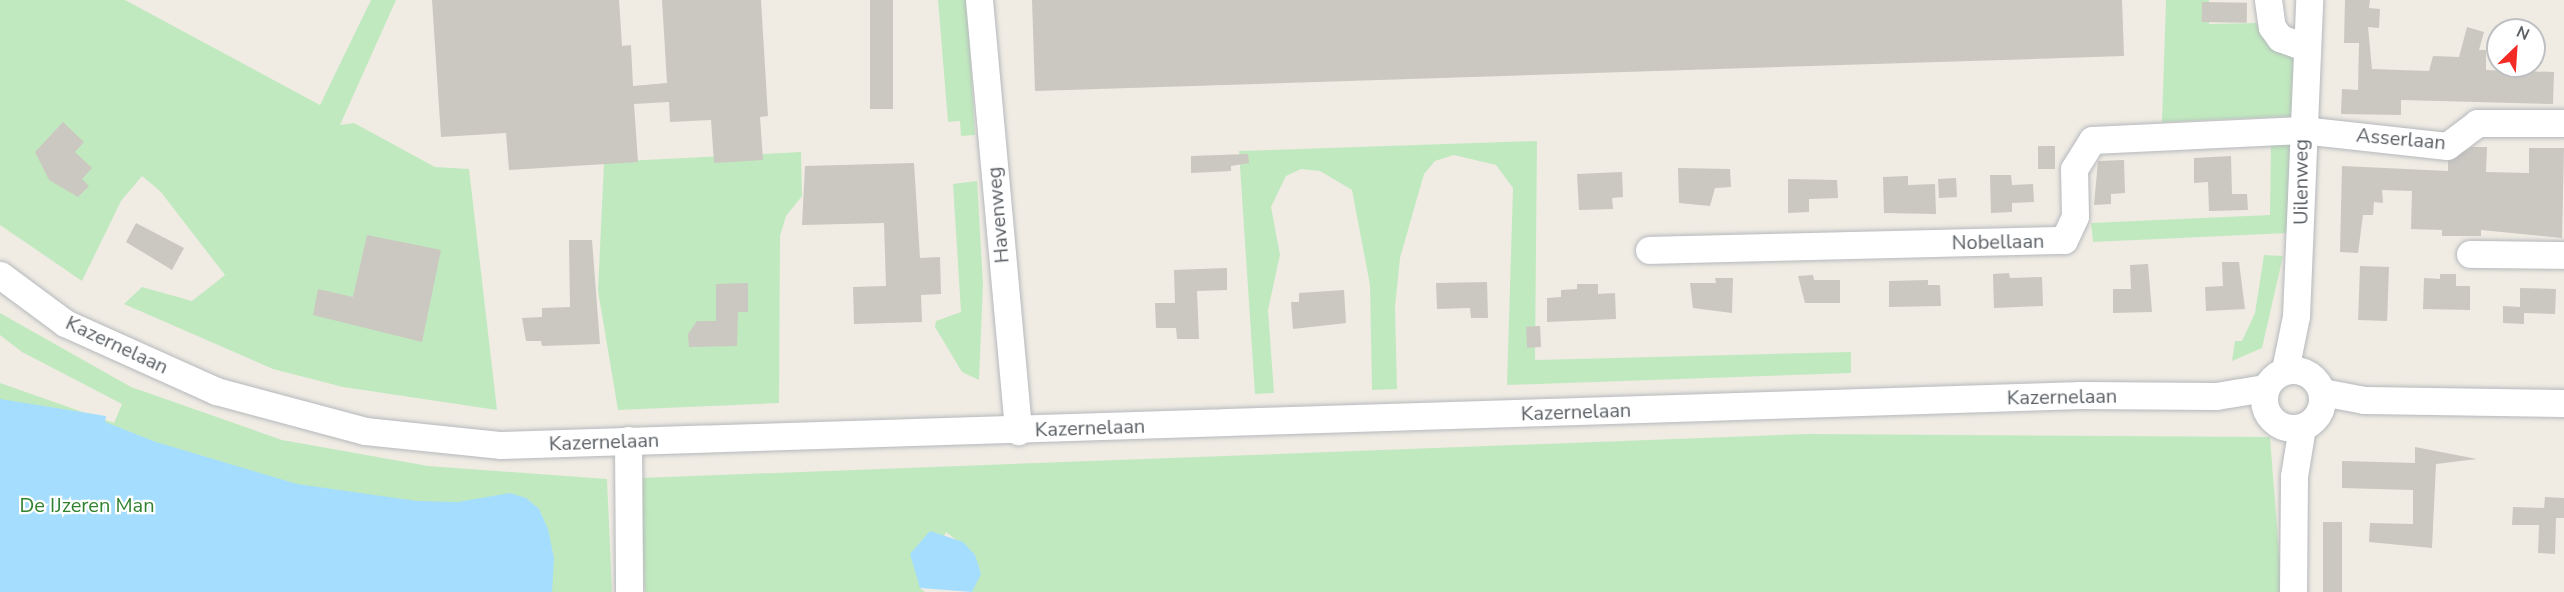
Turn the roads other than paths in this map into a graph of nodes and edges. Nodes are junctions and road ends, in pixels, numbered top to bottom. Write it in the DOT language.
graph roads {
  1 [pos="979,0"];
  2 [pos="2268,0"];
  3 [pos="2309,0"];
  4 [pos="2305,48"];
  5 [pos="2564,123"];
  6 [pos="2302,130"];
  7 [pos="1649,250"];
  8 [pos="2470,254"];
  9 [pos="2564,255"];
  10 [pos="0,275"];
  11 [pos="2293,370"];
  12 [pos="2264,396"];
  13 [pos="2321,400"];
  14 [pos="2564,404"];
  15 [pos="2294,427"];
  16 [pos="1018,431"];
  17 [pos="628,440"];
  18 [pos="629,592"];
  19 [pos="2293,592"];
  1 -- 16 [label="street, Havenweg"];
  2 -- 4 [label="street"];
  3 -- 4 [label="street, Uilenweg"];
  4 -- 6 [label="street, Uilenweg"];
  5 -- 6 [label="street, Asserlaan"];
  6 -- 7 [label="street, Nobellaan"];
  6 -- 11 [label="street, Uilenweg"];
  8 -- 9 [label="street"];
  10 -- 17 [label="street, Kazernelaan"];
  11 -- 12 [label="street"];
  11 -- 13 [label="street"];
  12 -- 15 [label="street"];
  12 -- 16 [label="street, Kazernelaan"];
  13 -- 14 [label="street"];
  13 -- 15 [label="street"];
  15 -- 19 [label="street"];
  16 -- 17 [label="street, Kazernelaan"];
  17 -- 18 [label="street"];
}
